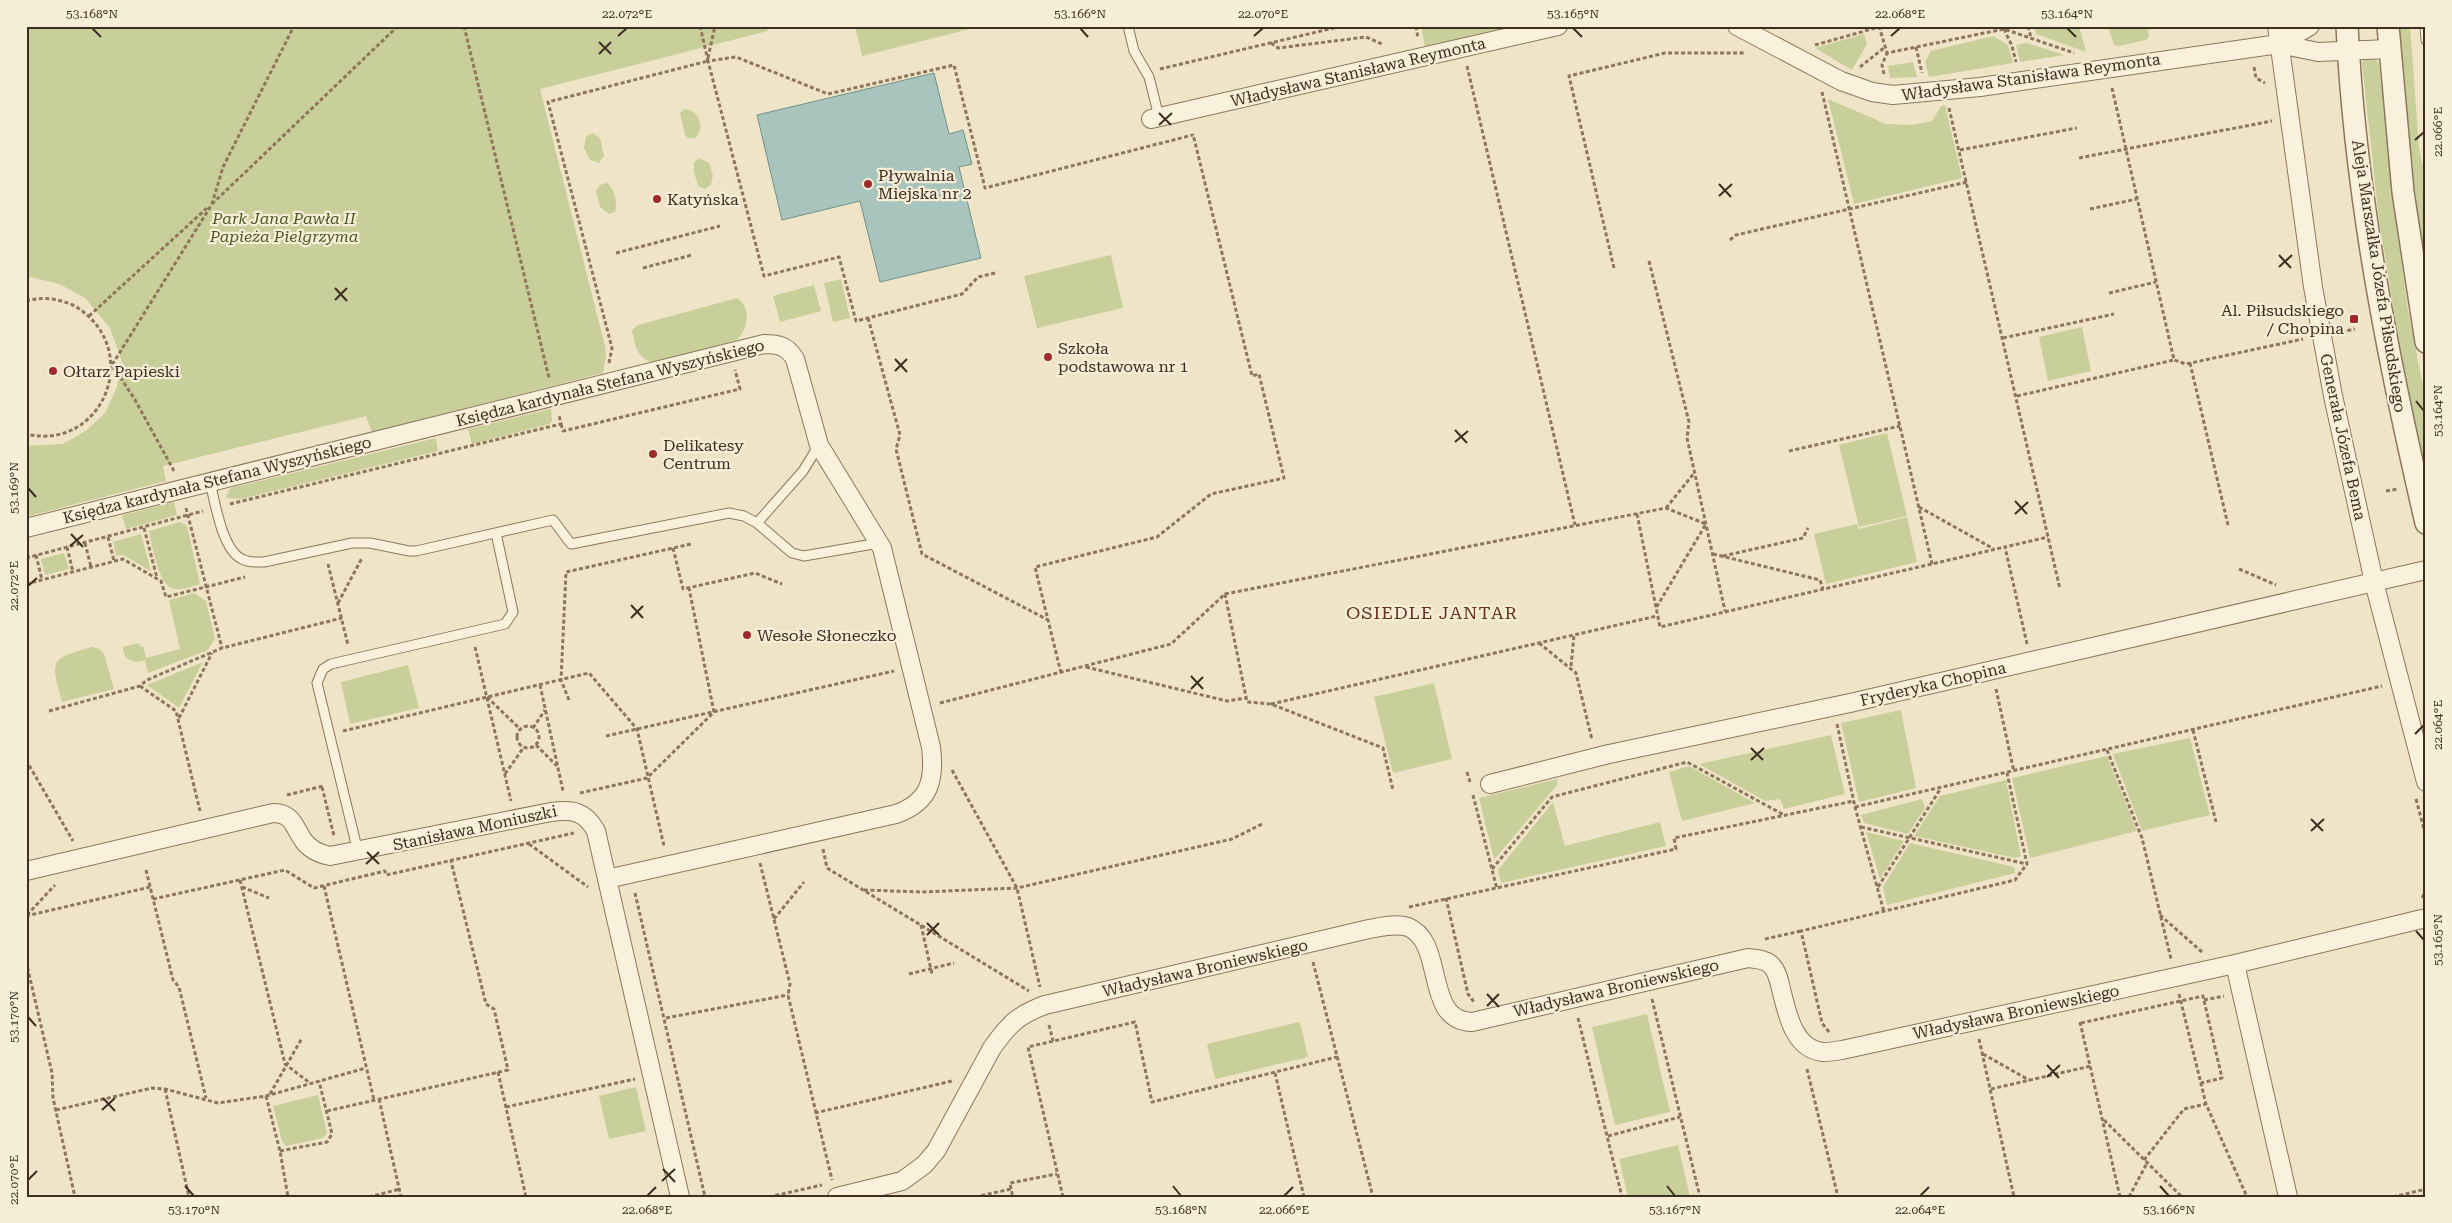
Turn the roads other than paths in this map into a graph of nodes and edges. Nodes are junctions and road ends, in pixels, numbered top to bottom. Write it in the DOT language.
graph roads {
  1 [pos="1128,26"];
  2 [pos="1558,26"];
  3 [pos="1737,26"];
  4 [pos="2277,26"];
  5 [pos="2310,26"];
  6 [pos="2347,26"];
  7 [pos="2388,26"];
  8 [pos="2424,26"];
  9 [pos="2426,40"];
  10 [pos="2279,44"];
  11 [pos="2389,49"];
  12 [pos="2348,50"];
  13 [pos="1155,118"];
  14 [pos="2426,342"];
  15 [pos="819,445"];
  16 [pos="210,482"];
  17 [pos="757,522"];
  18 [pos="2426,523"];
  19 [pos="26,528"];
  20 [pos="496,533"];
  21 [pos="879,542"];
  22 [pos="2426,570"];
  23 [pos="2374,582"];
  24 [pos="2426,782"];
  25 [pos="1490,784"];
  26 [pos="358,852"];
  27 [pos="26,871"];
  28 [pos="607,879"];
  29 [pos="2426,918"];
  30 [pos="2235,964"];
  31 [pos="835,1190"];
  32 [pos="680,1197"];
  33 [pos="2288,1197"];
  1 -- 13 [label="lane, Władysława Stanisława Reymonta"];
  2 -- 13 [label="street, Władysława Stanisława Reymonta"];
  3 -- 10 [label="street, Władysława Stanisława Reymonta"];
  4 -- 10 [label="street, Generała Józefa Bema"];
  5 -- 10 [label="street, Władysława Stanisława Reymonta"];
  6 -- 12 [label="street, Aleja Marszałka Józefa Piłsudskiego"];
  7 -- 11 [label="street"];
  8 -- 9 [label="lane"];
  10 -- 12 [label="street, Władysława Stanisława Reymonta"];
  10 -- 23 [label="street, Generała Józefa Bema"];
  11 -- 12 [label="street, Władysława Stanisława Reymonta"];
  11 -- 14 [label="street"];
  12 -- 18 [label="street, Aleja Marszałka Józefa Piłsudskiego"];
  15 -- 16 [label="street, Księdza kardynała Stefana Wyszyńskiego"];
  15 -- 17 [label="lane"];
  15 -- 21 [label="street, Księdza kardynała Stefana Wyszyńskiego"];
  16 -- 19 [label="street, Księdza kardynała Stefana Wyszyńskiego"];
  16 -- 20 [label="lane"];
  17 -- 20 [label="lane"];
  17 -- 21 [label="lane"];
  20 -- 26 [label="lane"];
  21 -- 28 [label="street, Księdza kardynała Stefana Wyszyńskiego"];
  22 -- 23 [label="street, Fryderyka Chopina"];
  23 -- 24 [label="street, Generała Józefa Bema"];
  23 -- 25 [label="street, Fryderyka Chopina"];
  26 -- 27 [label="street, Stanisława Moniuszki"];
  26 -- 28 [label="street, Stanisława Moniuszki"];
  28 -- 32 [label="street, Stanisława Moniuszki"];
  29 -- 30 [label="street, Władysława Broniewskiego"];
  30 -- 31 [label="street, Władysława Broniewskiego"];
  30 -- 33 [label="street"];
}
